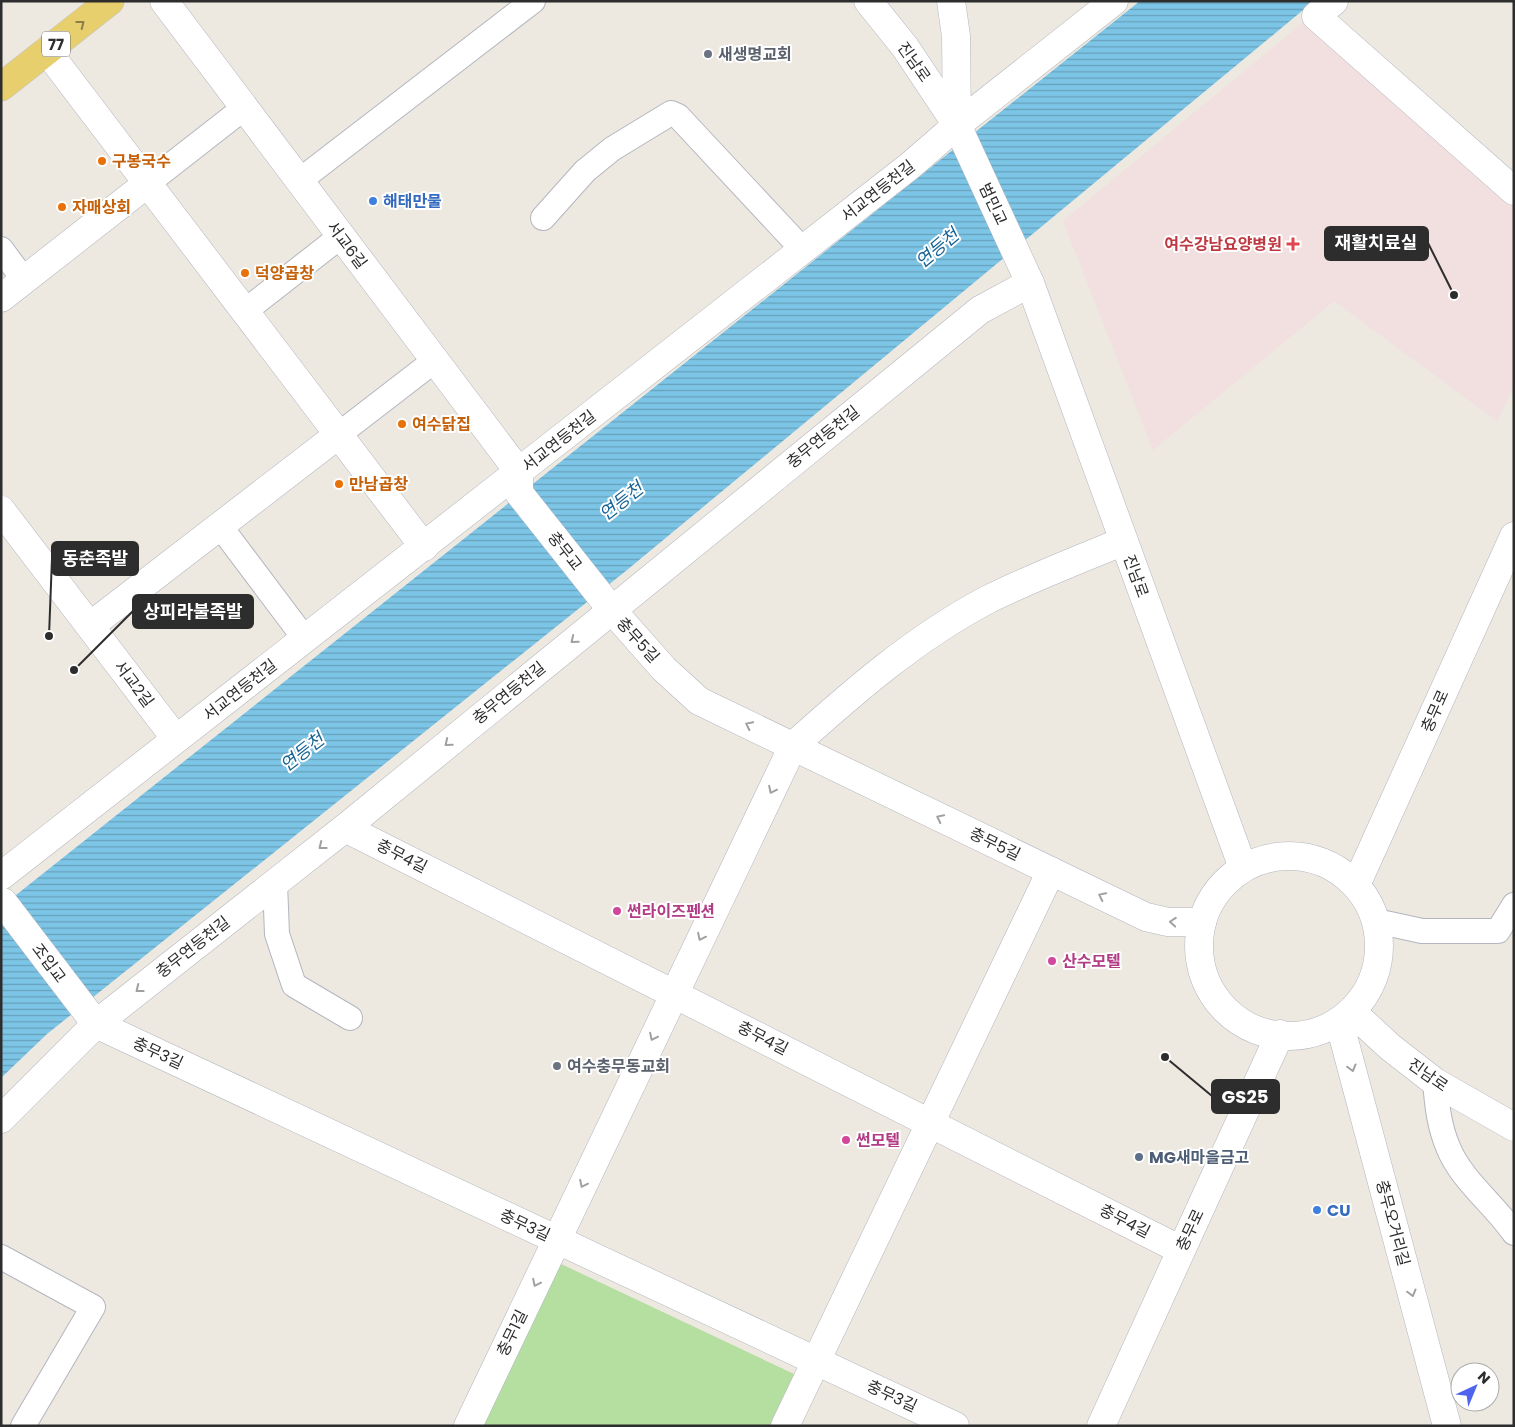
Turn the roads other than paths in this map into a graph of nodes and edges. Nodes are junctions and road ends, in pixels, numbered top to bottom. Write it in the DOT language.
graph roads {
  1 [pos="110,1"];
  2 [pos="164,1"];
  3 [pos="533,1"];
  4 [pos="868,1"];
  5 [pos="951,1"];
  6 [pos="1114,1"];
  7 [pos="1334,1"];
  8 [pos="47,51"];
  9 [pos="1,87"];
  10 [pos="244,108"];
  11 [pos="957,125"];
  12 [pos="299,181"];
  13 [pos="148,183"];
  14 [pos="1514,191"];
  15 [pos="543,218"];
  16 [pos="341,236"];
  17 [pos="1,249"];
  18 [pos="803,250"];
  19 [pos="24,280"];
  20 [pos="1030,283"];
  21 [pos="1,298"];
  22 [pos="245,311"];
  23 [pos="434,361"];
  24 [pos="338,435"];
  25 [pos="519,483"];
  26 [pos="1,510"];
  27 [pos="220,526"];
  28 [pos="1514,536"];
  29 [pos="1124,541"];
  30 [pos="424,547"];
  31 [pos="611,609"];
  32 [pos="90,626"];
  33 [pos="305,639"];
  34 [pos="176,739"];
  35 [pos="793,746"];
  36 [pos="345,828"];
  37 [pos="1243,868"];
  38 [pos="1051,872"];
  39 [pos="275,883"];
  40 [pos="1356,885"];
  41 [pos="2,893"];
  42 [pos="1514,905"];
  43 [pos="1376,921"];
  44 [pos="1202,922"];
  45 [pos="674,993"];
  46 [pos="1345,1016"];
  47 [pos="350,1018"];
  48 [pos="96,1024"];
  49 [pos="1280,1034"];
  50 [pos="1435,1082"];
  51 [pos="1,1119"];
  52 [pos="931,1123"];
  53 [pos="1514,1127"];
  54 [pos="1514,1233"];
  55 [pos="557,1239"];
  56 [pos="1181,1250"];
  57 [pos="1,1257"];
  58 [pos="816,1361"];
  59 [pos="23,1426"];
  60 [pos="468,1426"];
  61 [pos="786,1426"];
  62 [pos="955,1426"];
  63 [pos="1101,1426"];
  64 [pos="1447,1426"];
  8 -- 1 [label="main road, 77, one-way"];
  2 -- 10 [label="street, 서교6길"];
  3 -- 12 [label="lane"];
  4 -- 11 [label="street, 진남로"];
  5 -- 11 [label="street"];
  6 -- 11 [label="street, 서교연등천길"];
  7 -- 14 [label="street"];
  8 -- 9 [label="main road, 77"];
  8 -- 13 [label="street"];
  10 -- 12 [label="street, 서교6길"];
  10 -- 13 [label="lane"];
  11 -- 18 [label="street, 서교연등천길"];
  11 -- 20 [label="street, 범민교"];
  12 -- 16 [label="street, 서교6길"];
  13 -- 19 [label="street"];
  13 -- 22 [label="street"];
  15 -- 18 [label="lane"];
  16 -- 22 [label="lane"];
  16 -- 23 [label="street, 서교6길"];
  17 -- 19 [label="lane"];
  18 -- 25 [label="street, 서교연등천길"];
  19 -- 21 [label="street"];
  20 -- 29 [label="street, 진남로"];
  20 -- 31 [label="street, 충무연등천길"];
  22 -- 24 [label="street"];
  23 -- 24 [label="lane"];
  23 -- 25 [label="street, 서교6길"];
  24 -- 27 [label="street"];
  24 -- 30 [label="street"];
  25 -- 30 [label="street, 서교연등천길"];
  25 -- 31 [label="street, 충무교"];
  26 -- 32 [label="street, 서교2길"];
  27 -- 32 [label="street"];
  27 -- 33 [label="lane"];
  28 -- 40 [label="street, 충무로"];
  29 -- 35 [label="street"];
  29 -- 37 [label="street, 진남로"];
  30 -- 33 [label="street, 서교연등천길"];
  35 -- 31 [label="street, 충무5길, one-way"];
  31 -- 36 [label="street, 충무연등천길, one-way"];
  32 -- 34 [label="street, 서교2길"];
  33 -- 34 [label="street, 서교연등천길"];
  34 -- 41 [label="street, 서교연등천길"];
  38 -- 35 [label="street, 충무5길, one-way"];
  35 -- 45 [label="street, one-way"];
  36 -- 39 [label="street, 충무연등천길, one-way"];
  36 -- 45 [label="street, 충무4길"];
  37 -- 40 [label="street"];
  37 -- 44 [label="street"];
  44 -- 38 [label="street, 충무5길, one-way"];
  38 -- 52 [label="street"];
  39 -- 47 [label="lane"];
  39 -- 48 [label="street, 충무연등천길, one-way"];
  40 -- 43 [label="street"];
  41 -- 48 [label="street, 조입교"];
  42 -- 43 [label="lane"];
  43 -- 46 [label="street"];
  44 -- 49 [label="street"];
  45 -- 52 [label="street, 충무4길"];
  45 -- 55 [label="street, 충무1길, one-way"];
  46 -- 49 [label="street"];
  46 -- 50 [label="street, 진남로"];
  46 -- 64 [label="street, 충무오거리길, one-way"];
  48 -- 51 [label="street, 충무연등천길"];
  48 -- 55 [label="street, 충무3길"];
  49 -- 56 [label="street, 충무로"];
  50 -- 53 [label="street, 진남로"];
  50 -- 54 [label="lane"];
  52 -- 56 [label="street, 충무4길"];
  52 -- 58 [label="street"];
  55 -- 58 [label="street, 충무3길"];
  55 -- 60 [label="street, 충무1길, one-way"];
  56 -- 63 [label="street, 충무로"];
  57 -- 59 [label="lane"];
  58 -- 61 [label="street"];
  58 -- 62 [label="street, 충무3길"];
}
